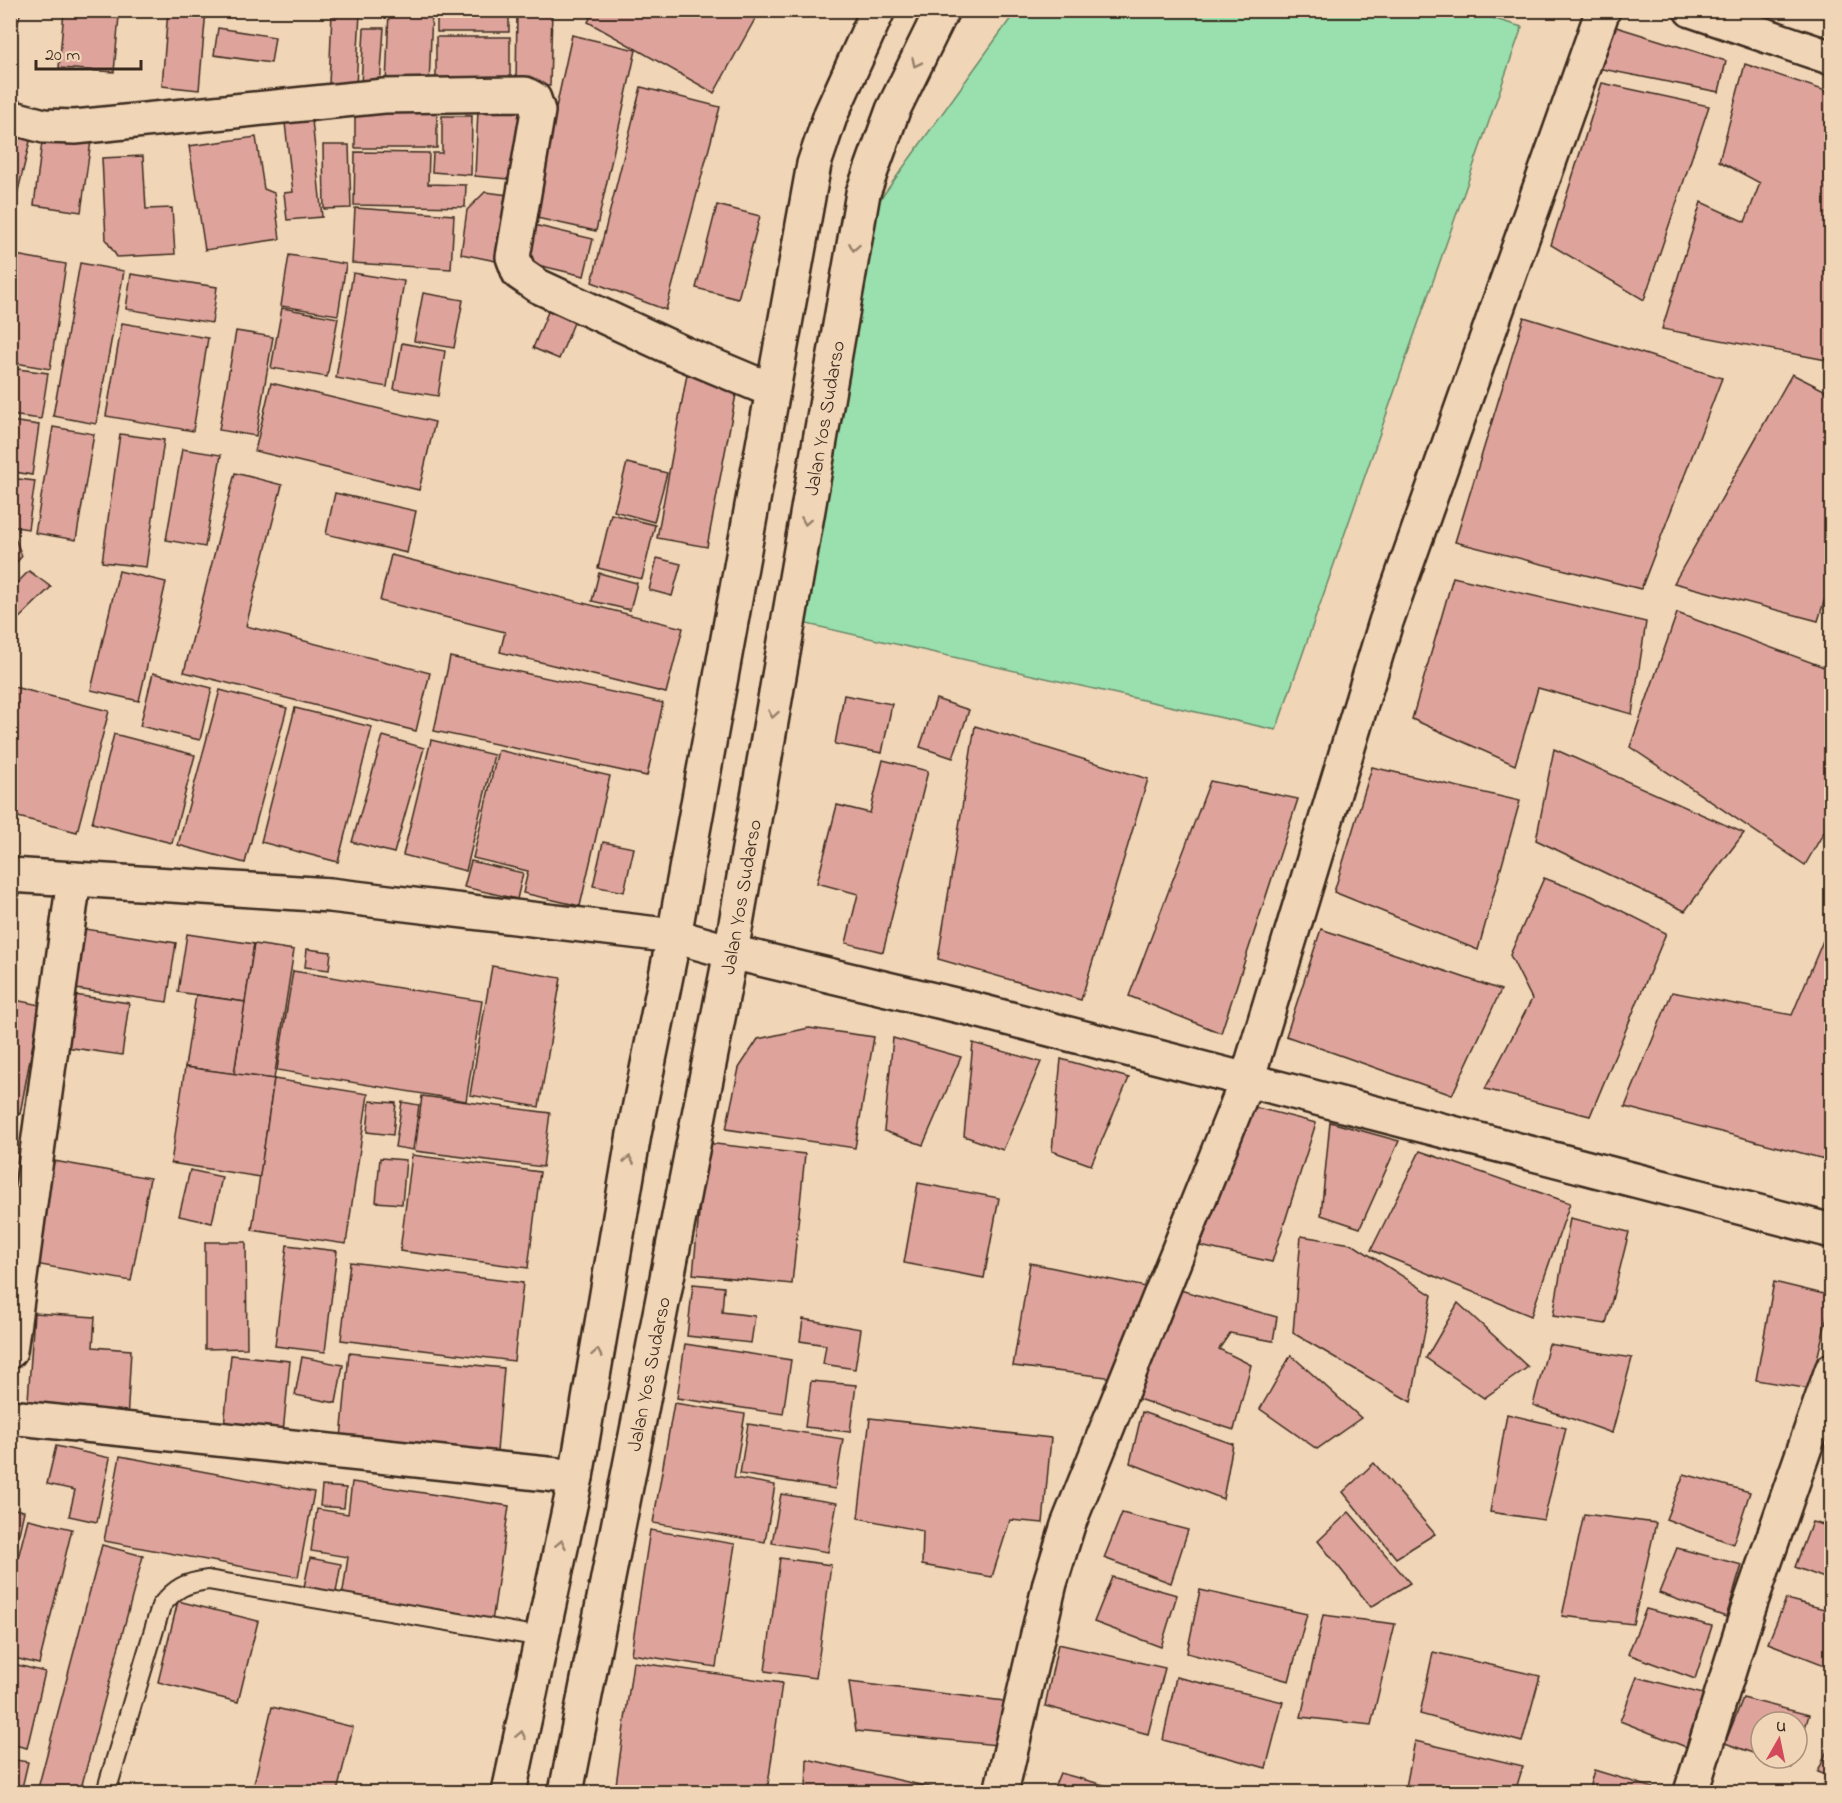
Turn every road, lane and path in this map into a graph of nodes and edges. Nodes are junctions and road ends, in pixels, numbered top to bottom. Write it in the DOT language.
graph roads {
  1 [pos="878,10"];
  2 [pos="942,10"];
  3 [pos="1603,10"];
  4 [pos="1691,10"];
  5 [pos="1832,58"];
  6 [pos="10,117"];
  7 [pos="771,390"];
  8 [pos="10,875"];
  9 [pos="74,879"];
  10 [pos="674,936"];
  11 [pos="731,952"];
  12 [pos="1247,1080"];
  13 [pos="1832,1231"];
  14 [pos="10,1351"];
  15 [pos="1832,1370"];
  16 [pos="10,1417"];
  17 [pos="576,1477"];
  18 [pos="541,1637"];
  19 [pos="106,1792"];
  20 [pos="509,1792"];
  21 [pos="566,1792"];
  22 [pos="1001,1792"];
  23 [pos="1691,1792"];
  1 -- 7 [label="main road"];
  2 -- 11 [label="main road, Jalan Yos Sudarso, one-way"];
  3 -- 12 [label="main road"];
  4 -- 5 [label="main road"];
  6 -- 7 [label="main road"];
  7 -- 10 [label="main road"];
  8 -- 9 [label="main road"];
  9 -- 10 [label="main road"];
  9 -- 14 [label="main road"];
  10 -- 11 [label="main road"];
  17 -- 10 [label="main road, one-way"];
  11 -- 12 [label="main road"];
  11 -- 21 [label="main road, Jalan Yos Sudarso"];
  12 -- 13 [label="main road"];
  12 -- 22 [label="main road"];
  15 -- 23 [label="main road"];
  16 -- 17 [label="main road"];
  18 -- 17 [label="main road, one-way"];
  18 -- 19 [label="lane"];
  20 -- 18 [label="main road, one-way"];
}
